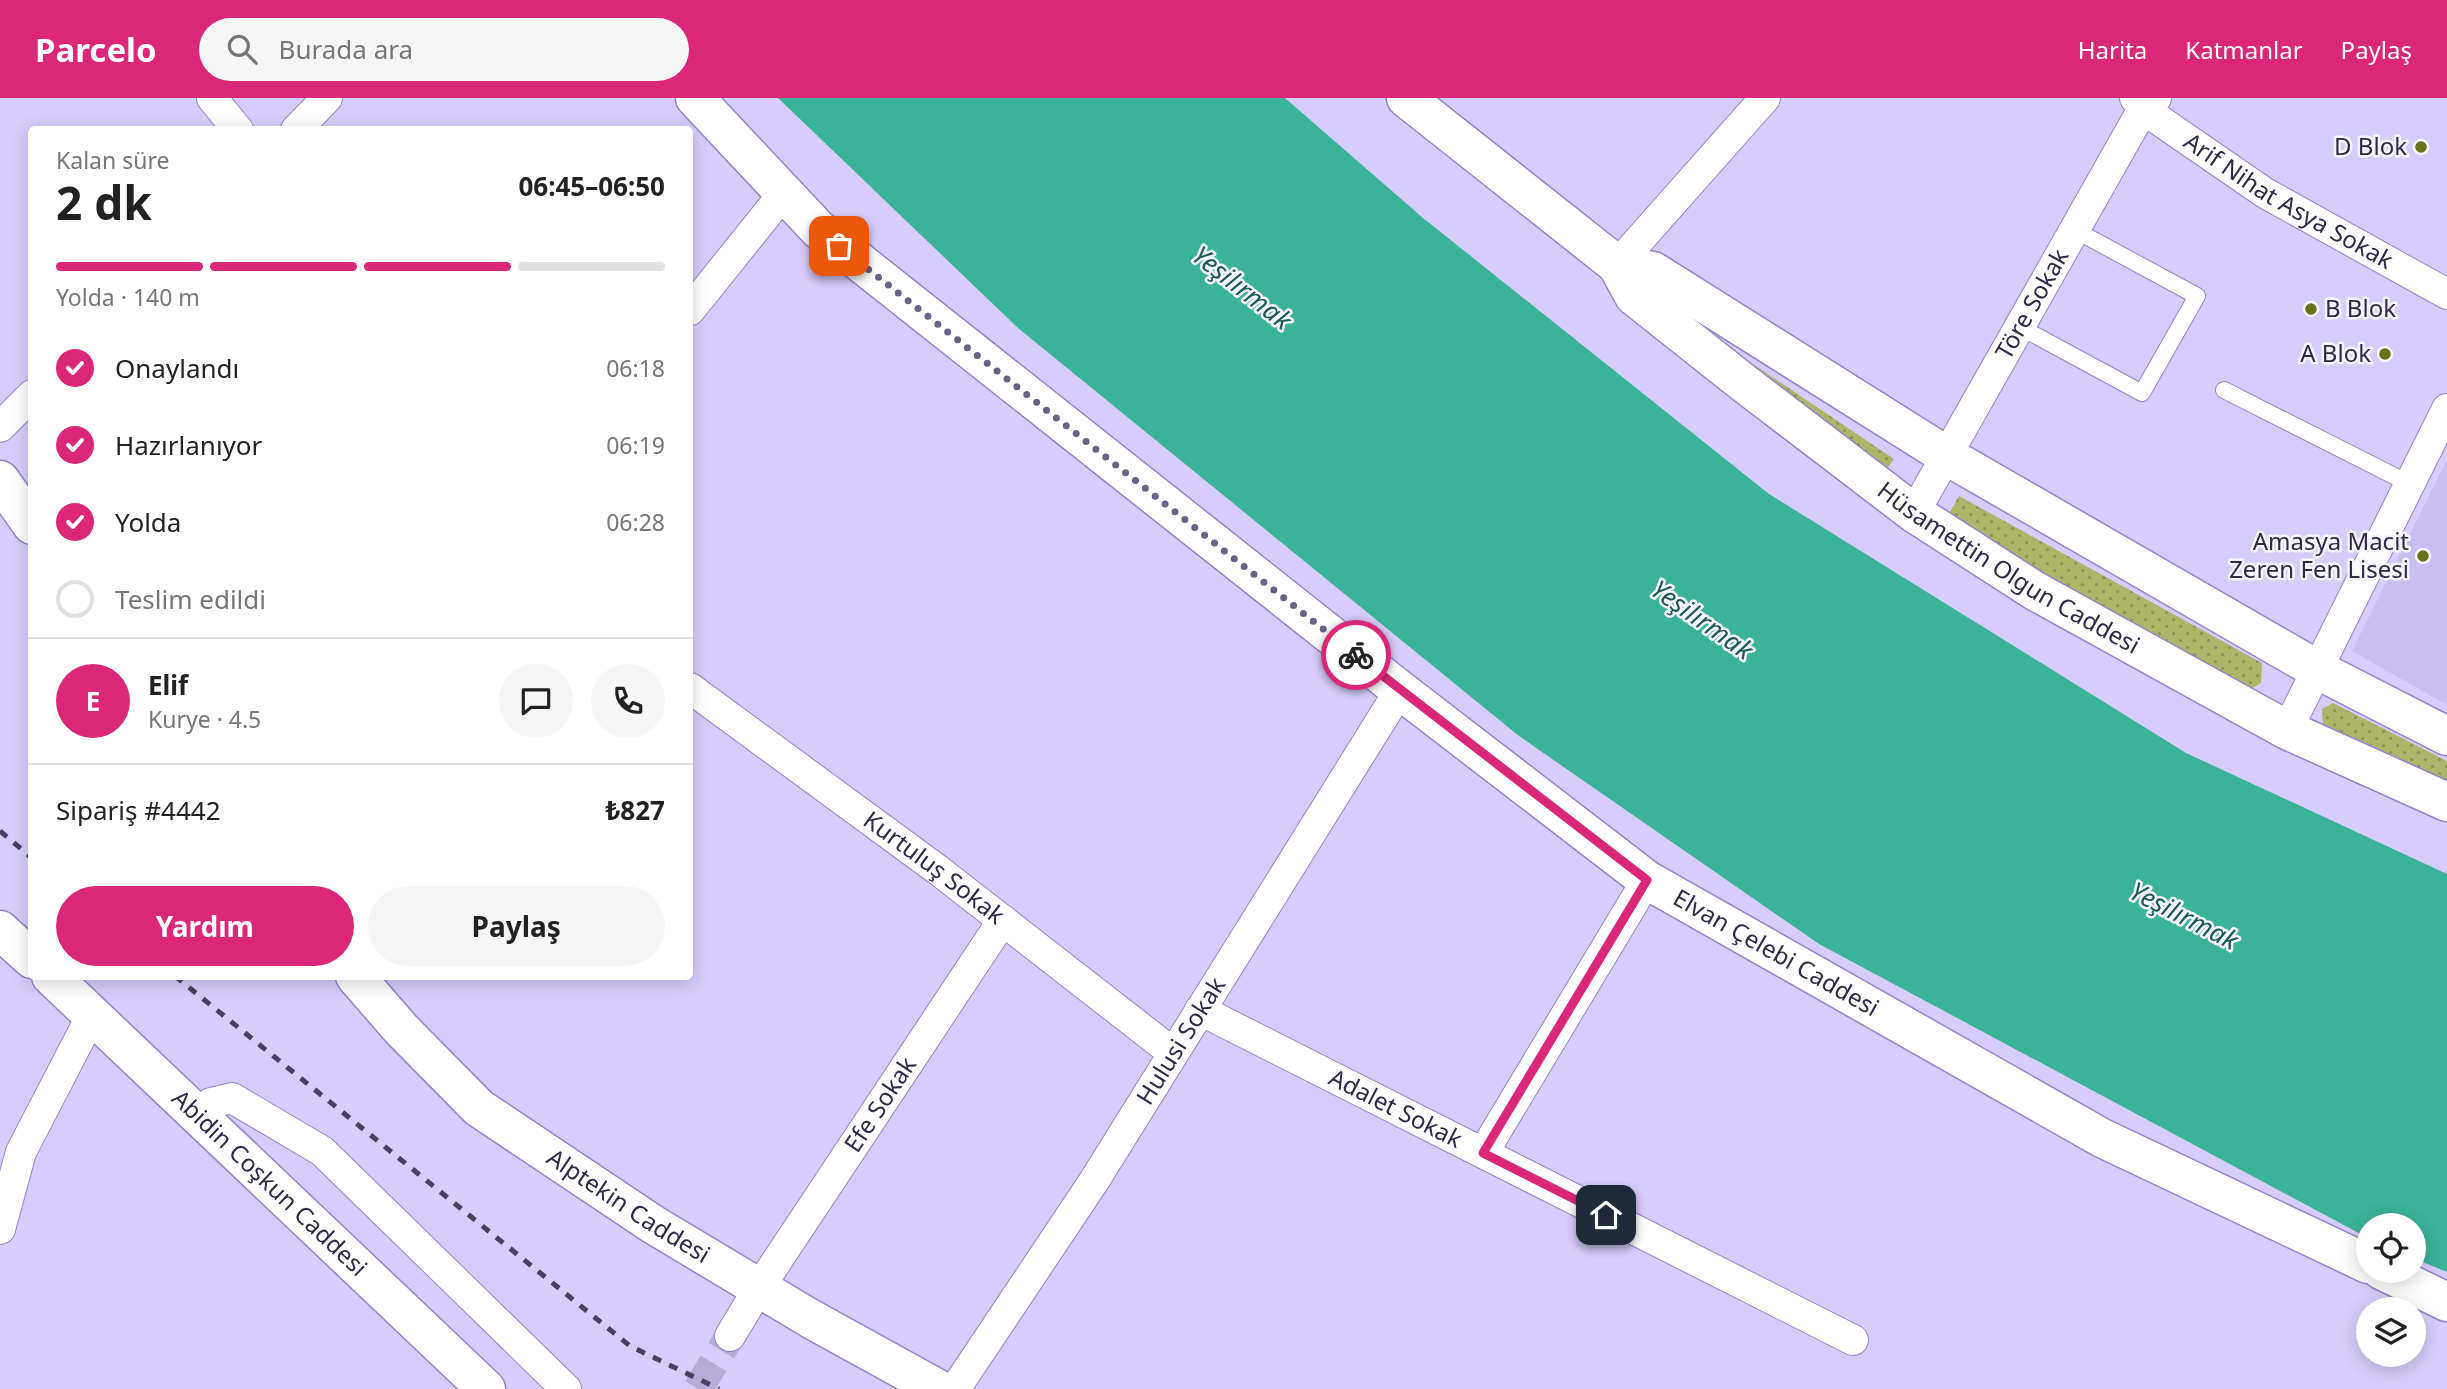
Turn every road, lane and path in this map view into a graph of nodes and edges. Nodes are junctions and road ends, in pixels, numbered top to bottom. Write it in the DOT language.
graph roads {
  1 [pos="212,98"];
  2 [pos="327,98"];
  3 [pos="695,98"];
  4 [pos="1406,98"];
  5 [pos="1765,98"];
  6 [pos="2145,102"];
  7 [pos="236,126"];
  8 [pos="300,126"];
  9 [pos="784,193"];
  10 [pos="2076,230"];
  11 [pos="1617,265"];
  12 [pos="2447,295"];
  13 [pos="693,306"];
  14 [pos="2020,327"];
  15 [pos="2224,390"];
  16 [pos="28,399"];
  17 [pos="2447,409"];
  18 [pos="0,427"];
  19 [pos="1948,456"];
  20 [pos="0,480"];
  21 [pos="2410,484"];
  22 [pos="1914,513"];
  23 [pos="28,519"];
  24 [pos="2318,670"];
  25 [pos="693,690"];
  26 [pos="1400,690"];
  27 [pos="2287,730"];
  28 [pos="2447,736"];
  29 [pos="2447,802"];
  30 [pos="1647,880"];
  31 [pos="1003,920"];
  32 [pos="0,930"];
  33 [pos="28,955"];
  34 [pos="55,980"];
  35 [pos="359,980"];
  36 [pos="1200,1010"];
  37 [pos="92,1015"];
  38 [pos="1173,1054"];
  39 [pos="195,1115"];
  40 [pos="1483,1153"];
  41 [pos="0,1229"];
  42 [pos="2356,1258"];
  43 [pos="2408,1283"];
  44 [pos="759,1288"];
  45 [pos="2447,1302"];
  46 [pos="730,1336"];
  47 [pos="1853,1340"];
  48 [pos="486,1389"];
  49 [pos="566,1389"];
  50 [pos="938,1389"];
  51 [pos="955,1389"];
  1 -- 7 [label="street"];
  2 -- 8 [label="street"];
  3 -- 9 [label="street, Elvan Çelebi Caddesi"];
  4 -- 11 [label="street, Hüsamettin Olgun Caddesi"];
  5 -- 11 [label="street"];
  6 -- 10 [label="street, Töre Sokak"];
  6 -- 12 [label="street, Arif Nihat Asya Sokak"];
  9 -- 13 [label="street"];
  9 -- 26 [label="street, Elvan Çelebi Caddesi"];
  10 -- 14 [label="street, Töre Sokak"];
  10 -- 14 [label="lane"];
  11 -- 19 [label="street, Hüsamettin Olgun Caddesi"];
  11 -- 22 [label="street, Hüsamettin Olgun Caddesi"];
  14 -- 19 [label="street, Töre Sokak"];
  15 -- 21 [label="lane"];
  16 -- 18 [label="street"];
  17 -- 21 [label="street"];
  19 -- 22 [label="street, Töre Sokak"];
  19 -- 24 [label="street, Hüsamettin Olgun Caddesi"];
  20 -- 23 [label="street"];
  21 -- 24 [label="street"];
  22 -- 27 [label="street, Hüsamettin Olgun Caddesi"];
  24 -- 27 [label="street"];
  24 -- 28 [label="street, Hüsamettin Olgun Caddesi"];
  25 -- 31 [label="street, Kurtuluş Sokak"];
  26 -- 30 [label="street, Elvan Çelebi Caddesi"];
  26 -- 36 [label="street, Hulusi Sokak"];
  27 -- 29 [label="street, Hüsamettin Olgun Caddesi"];
  30 -- 40 [label="street"];
  30 -- 42 [label="street, Elvan Çelebi Caddesi"];
  31 -- 38 [label="street, Kurtuluş Sokak"];
  31 -- 44 [label="street, Efe Sokak"];
  32 -- 33 [label="street"];
  34 -- 37 [label="street, Abidin Coşkun Caddesi"];
  35 -- 44 [label="street, Alptekin Caddesi"];
  36 -- 38 [label="street, Hulusi Sokak"];
  36 -- 40 [label="street, Adalet Sokak"];
  37 -- 39 [label="street, Abidin Coşkun Caddesi"];
  37 -- 41 [label="street"];
  38 -- 51 [label="street, Hulusi Sokak"];
  39 -- 48 [label="street, Abidin Coşkun Caddesi"];
  39 -- 49 [label="street"];
  40 -- 47 [label="street, Adalet Sokak"];
  43 -- 45 [label="street"];
  44 -- 46 [label="street, Efe Sokak"];
  44 -- 50 [label="street, Alptekin Caddesi"];
}
